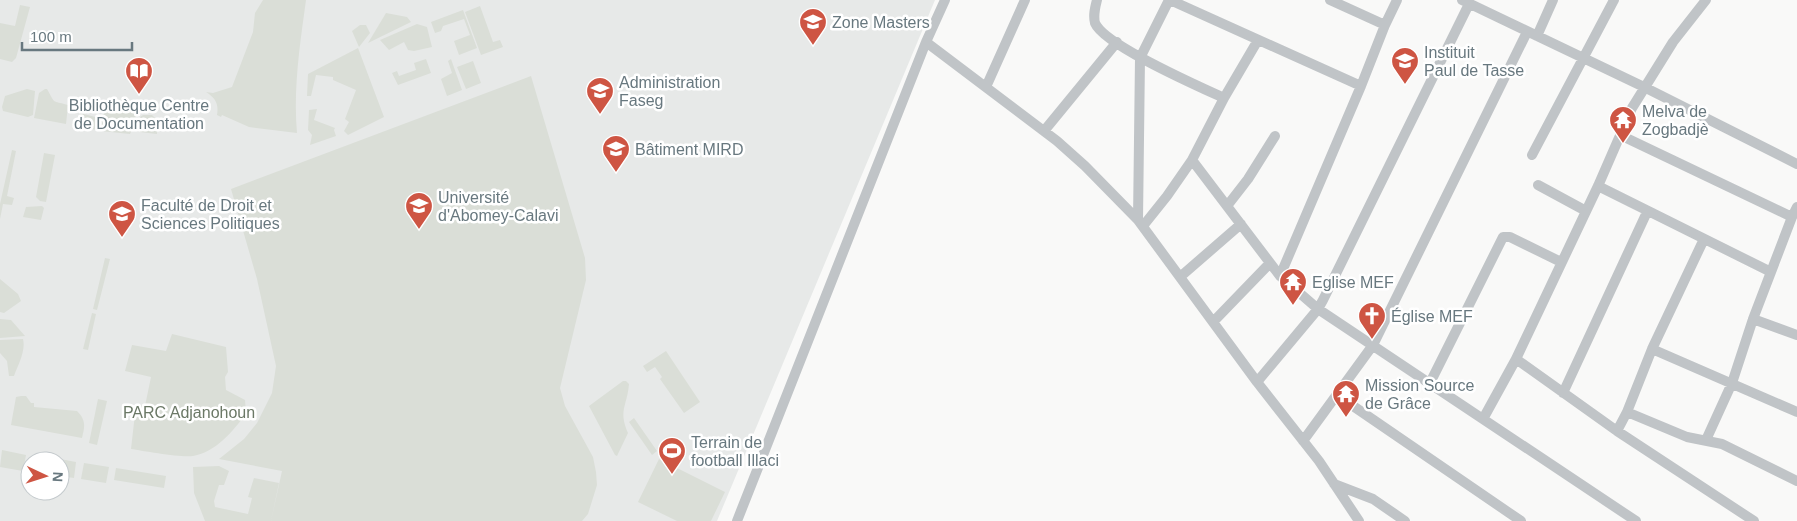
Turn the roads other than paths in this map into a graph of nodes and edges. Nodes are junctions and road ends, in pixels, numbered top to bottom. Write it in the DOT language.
graph roads {
  1 [pos="945,0"];
  2 [pos="1025,0"];
  3 [pos="1097,0"];
  4 [pos="1170,0"];
  5 [pos="1330,0"];
  6 [pos="1397,0"];
  7 [pos="1553,0"];
  8 [pos="1614,0"];
  9 [pos="1706,0"];
  10 [pos="1465,2"];
  11 [pos="1385,25"];
  12 [pos="1527,32"];
  13 [pos="1537,36"];
  14 [pos="1258,40"];
  15 [pos="926,42"];
  16 [pos="1117,42"];
  17 [pos="1140,58"];
  18 [pos="1582,58"];
  19 [pos="986,86"];
  20 [pos="1361,86"];
  21 [pos="1644,87"];
  22 [pos="1224,98"];
  23 [pos="1044,131"];
  24 [pos="1620,135"];
  25 [pos="1275,136"];
  26 [pos="1797,152"];
  27 [pos="1532,155"];
  28 [pos="1192,160"];
  29 [pos="1797,164"];
  30 [pos="1538,185"];
  31 [pos="1598,186"];
  32 [pos="1227,206"];
  33 [pos="1797,207"];
  34 [pos="1586,211"];
  35 [pos="1647,212"];
  36 [pos="1792,217"];
  37 [pos="1140,223"];
  38 [pos="1241,224"];
  39 [pos="1704,240"];
  40 [pos="1561,262"];
  41 [pos="1270,263"];
  42 [pos="1771,272"];
  43 [pos="1280,276"];
  44 [pos="1180,277"];
  45 [pos="1318,310"];
  46 [pos="1753,319"];
  47 [pos="1213,322"];
  48 [pos="1797,335"];
  49 [pos="1373,345"];
  50 [pos="1652,349"];
  51 [pos="1516,359"];
  52 [pos="1257,382"];
  53 [pos="1430,383"];
  54 [pos="1732,383"];
  55 [pos="1563,392"];
  56 [pos="1336,395"];
  57 [pos="1627,412"];
  58 [pos="1797,412"];
  59 [pos="1483,419"];
  60 [pos="1617,431"];
  61 [pos="1303,440"];
  62 [pos="1706,440"];
  63 [pos="1797,480"];
  64 [pos="1334,484"];
  65 [pos="737,521"];
  66 [pos="1360,521"];
  67 [pos="1406,521"];
  68 [pos="1521,521"];
  69 [pos="1636,521"];
  70 [pos="1754,521"];
  1 -- 15 [label="street"];
  2 -- 19 [label="street"];
  3 -- 16 [label="street"];
  4 -- 14 [label="street"];
  4 -- 17 [label="street"];
  5 -- 11 [label="street"];
  6 -- 11 [label="street"];
  7 -- 13 [label="street"];
  8 -- 18 [label="street"];
  9 -- 21 [label="street"];
  10 -- 12 [label="street"];
  10 -- 45 [label="street"];
  11 -- 20 [label="street"];
  12 -- 13 [label="street"];
  12 -- 49 [label="street"];
  13 -- 18 [label="street"];
  14 -- 20 [label="street"];
  14 -- 22 [label="street"];
  15 -- 19 [label="street"];
  15 -- 65 [label="street"];
  16 -- 17 [label="street"];
  16 -- 23 [label="street"];
  17 -- 22 [label="street"];
  17 -- 37 [label="street"];
  18 -- 21 [label="street"];
  18 -- 27 [label="street"];
  19 -- 23 [label="street"];
  20 -- 43 [label="street"];
  21 -- 24 [label="street"];
  21 -- 29 [label="street"];
  22 -- 28 [label="street"];
  23 -- 37 [label="street"];
  24 -- 31 [label="street"];
  24 -- 36 [label="street"];
  25 -- 32 [label="street"];
  26 -- 29 [label="street"];
  28 -- 32 [label="street"];
  28 -- 37 [label="street"];
  30 -- 34 [label="street"];
  31 -- 34 [label="street"];
  31 -- 35 [label="street"];
  32 -- 38 [label="street"];
  33 -- 36 [label="street"];
  34 -- 40 [label="street"];
  35 -- 39 [label="street"];
  35 -- 55 [label="street"];
  36 -- 42 [label="street"];
  37 -- 44 [label="street"];
  38 -- 41 [label="street"];
  38 -- 44 [label="street"];
  39 -- 42 [label="street"];
  39 -- 50 [label="street"];
  40 -- 51 [label="street"];
  40 -- 53 [label="street"];
  41 -- 43 [label="street"];
  41 -- 47 [label="street"];
  42 -- 46 [label="street"];
  43 -- 45 [label="street"];
  44 -- 47 [label="street"];
  45 -- 49 [label="street"];
  45 -- 52 [label="street"];
  46 -- 48 [label="street"];
  46 -- 54 [label="street"];
  47 -- 52 [label="street"];
  49 -- 53 [label="street"];
  49 -- 56 [label="street"];
  50 -- 54 [label="street"];
  50 -- 57 [label="street"];
  51 -- 55 [label="street"];
  51 -- 59 [label="street"];
  52 -- 61 [label="street"];
  53 -- 59 [label="street"];
  54 -- 58 [label="street"];
  54 -- 62 [label="street"];
  55 -- 60 [label="street"];
  56 -- 61 [label="street"];
  56 -- 68 [label="street"];
  57 -- 60 [label="street"];
  57 -- 62 [label="street"];
  59 -- 69 [label="street"];
  60 -- 70 [label="street"];
  61 -- 64 [label="street"];
  62 -- 63 [label="street"];
  64 -- 66 [label="street"];
  64 -- 67 [label="street"];
}
